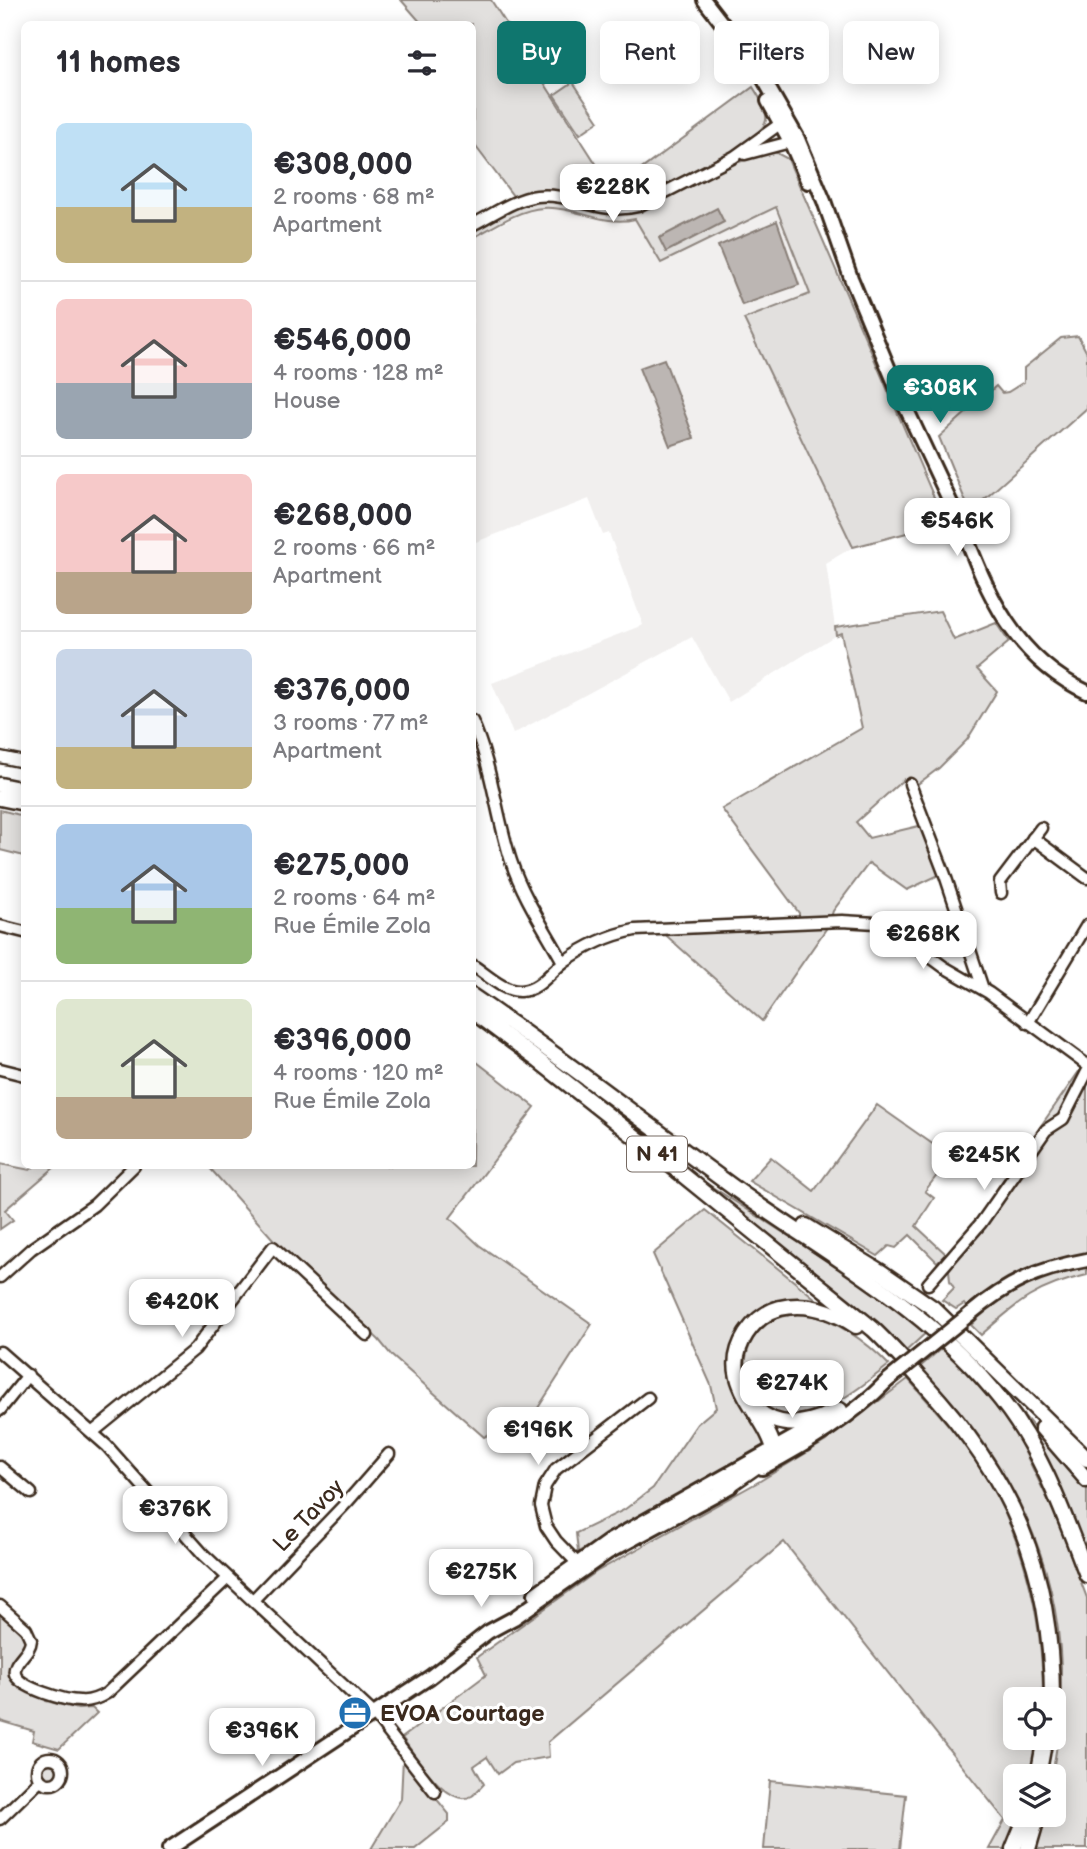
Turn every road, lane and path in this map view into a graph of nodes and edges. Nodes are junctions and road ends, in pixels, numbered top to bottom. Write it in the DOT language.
graph roads {
  1 [pos="704,0"];
  2 [pos="784,122"];
  3 [pos="794,141"];
  4 [pos="734,158"];
  5 [pos="476,223"];
  6 [pos="1087,692"];
  7 [pos="476,731"];
  8 [pos="0,757"];
  9 [pos="21,761"];
  10 [pos="910,784"];
  11 [pos="0,785"];
  12 [pos="21,789"];
  13 [pos="0,798"];
  14 [pos="21,802"];
  15 [pos="1041,828"];
  16 [pos="1033,838"];
  17 [pos="1087,878"];
  18 [pos="1001,893"];
  19 [pos="1087,925"];
  20 [pos="0,926"];
  21 [pos="21,931"];
  22 [pos="563,962"];
  23 [pos="476,967"];
  24 [pos="982,989"];
  25 [pos="476,999"];
  26 [pos="476,1014"];
  27 [pos="1028,1023"];
  28 [pos="1087,1065"];
  29 [pos="0,1069"];
  30 [pos="1087,1072"];
  31 [pos="21,1073"];
  32 [pos="686,1152"];
  33 [pos="131,1169"];
  34 [pos="1087,1260"];
  35 [pos="0,1277"];
  36 [pos="928,1284"];
  37 [pos="367,1335"];
  38 [pos="0,1352"];
  39 [pos="915,1373"];
  40 [pos="28,1375"];
  41 [pos="1003,1377"];
  42 [pos="887,1381"];
  43 [pos="745,1396"];
  44 [pos="648,1398"];
  45 [pos="0,1410"];
  46 [pos="840,1410"];
  47 [pos="93,1432"];
  48 [pos="775,1449"];
  49 [pos="389,1454"];
  50 [pos="1087,1459"];
  51 [pos="0,1467"];
  52 [pos="1087,1480"];
  53 [pos="717,1489"];
  54 [pos="31,1493"];
  55 [pos="581,1566"];
  56 [pos="1087,1575"];
  57 [pos="228,1578"];
  58 [pos="253,1600"];
  59 [pos="0,1606"];
  60 [pos="1051,1687"];
  61 [pos="374,1714"];
  62 [pos="40,1780"];
  63 [pos="436,1792"];
  64 [pos="0,1819"];
  65 [pos="1022,1827"];
  66 [pos="1034,1827"];
  67 [pos="169,1849"];
  68 [pos="1013,1849"];
  69 [pos="1028,1849"];
  1 -- 2 [label="main road"];
  2 -- 3 [label="main road"];
  2 -- 4 [label="street"];
  3 -- 4 [label="street"];
  3 -- 6 [label="main road"];
  4 -- 5 [label="street"];
  7 -- 22 [label="street"];
  8 -- 9 [label="street"];
  10 -- 24 [label="street"];
  11 -- 12 [label="highway"];
  13 -- 14 [label="highway"];
  15 -- 16 [label="street"];
  16 -- 17 [label="street"];
  16 -- 18 [label="street"];
  19 -- 27 [label="street"];
  20 -- 21 [label="street"];
  22 -- 23 [label="street"];
  22 -- 24 [label="street"];
  24 -- 27 [label="street"];
  25 -- 32 [label="highway, N 41"];
  26 -- 39 [label="highway, N 41"];
  27 -- 28 [label="street"];
  29 -- 31 [label="street"];
  30 -- 36 [label="street"];
  32 -- 41 [label="highway"];
  32 -- 56 [label="highway, N 41"];
  33 -- 35 [label="street"];
  34 -- 42 [label="main road, bridge"];
  37 -- 47 [label="street"];
  38 -- 40 [label="street"];
  39 -- 43 [label="highway"];
  39 -- 60 [label="highway, N 41"];
  40 -- 45 [label="street"];
  40 -- 47 [label="street"];
  41 -- 50 [label="highway"];
  41 -- 52 [label="highway"];
  42 -- 46 [label="main road"];
  42 -- 53 [label="main road"];
  43 -- 46 [label="highway"];
  43 -- 48 [label="highway"];
  44 -- 55 [label="street"];
  46 -- 48 [label="main road"];
  47 -- 57 [label="street"];
  48 -- 53 [label="highway"];
  49 -- 58 [label="street, Le Tavoy"];
  51 -- 54 [label="street"];
  53 -- 55 [label="main road"];
  55 -- 61 [label="main road"];
  57 -- 58 [label="street"];
  57 -- 59 [label="street"];
  58 -- 61 [label="street"];
  61 -- 63 [label="street"];
  61 -- 67 [label="main road"];
  62 -- 64 [label="street"];
  65 -- 68 [label="highway"];
  66 -- 69 [label="highway"];
}
